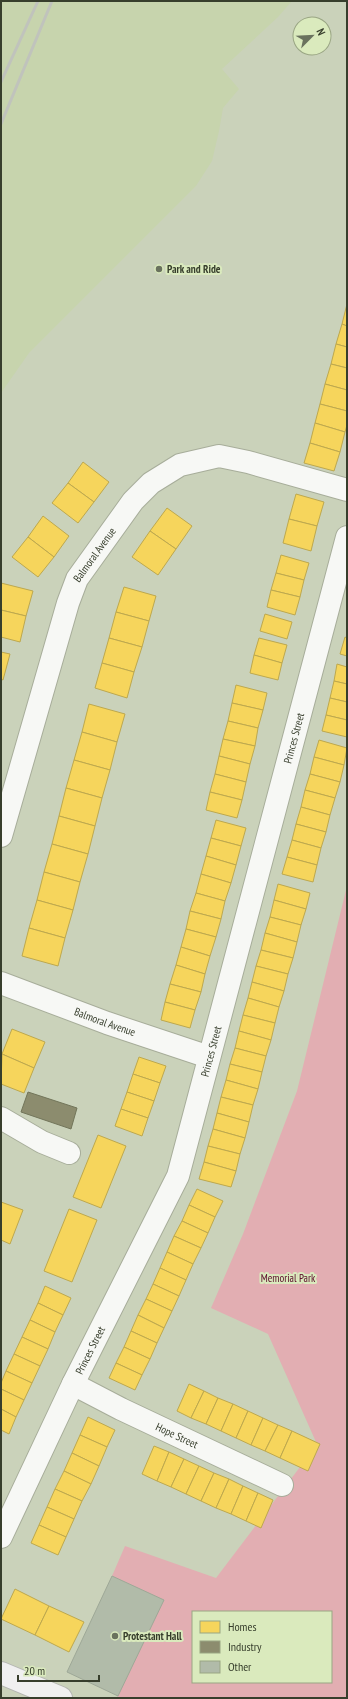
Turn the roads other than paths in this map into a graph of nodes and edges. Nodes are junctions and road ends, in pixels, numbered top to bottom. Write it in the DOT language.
graph roads {
  1 [pos="347,490"];
  2 [pos="347,537"];
  3 [pos="1,836"];
  4 [pos="1,983"];
  5 [pos="209,1057"];
  6 [pos="1,1118"];
  7 [pos="69,1153"];
  8 [pos="73,1384"];
  9 [pos="282,1485"];
  10 [pos="1,1537"];
  11 [pos="1,1673"];
  12 [pos="61,1698"];
  1 -- 3 [label="street, Balmoral Avenue"];
  2 -- 5 [label="street, Princes Street"];
  4 -- 5 [label="street, Balmoral Avenue"];
  5 -- 8 [label="street, Princes Street"];
  6 -- 7 [label="street"];
  8 -- 9 [label="street, Hope Street"];
  8 -- 10 [label="street, Princes Street"];
  11 -- 12 [label="main road"];
}
